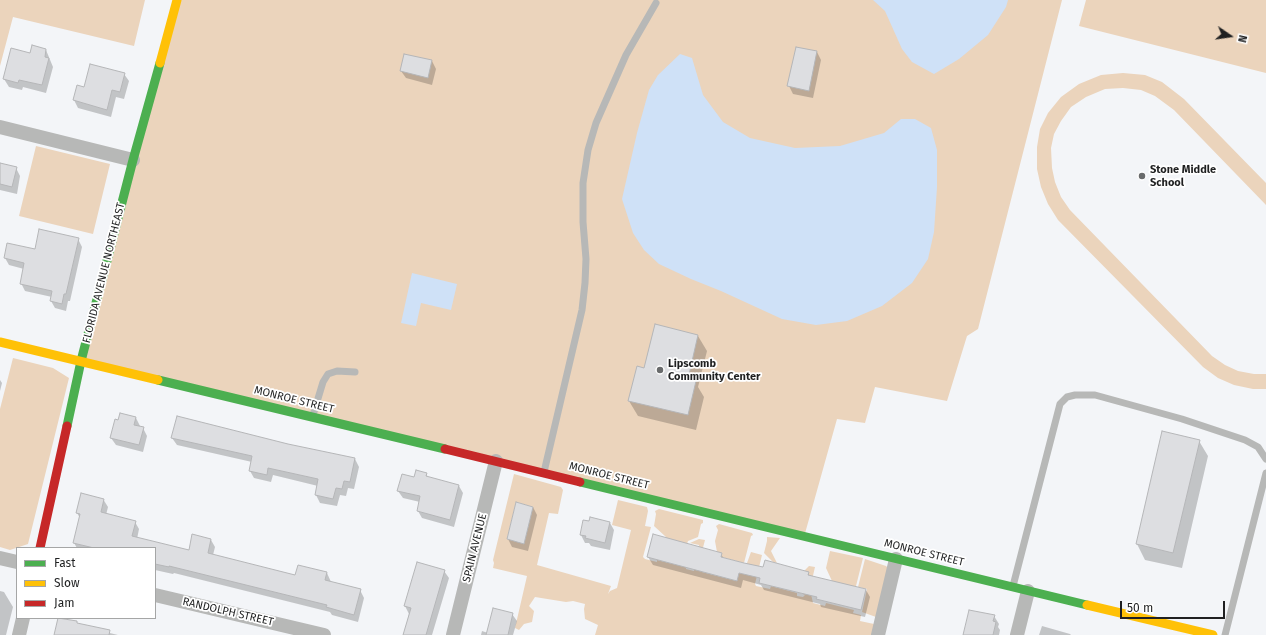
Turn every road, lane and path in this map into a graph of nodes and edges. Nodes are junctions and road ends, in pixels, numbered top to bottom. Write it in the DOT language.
graph roads {
  1 [pos="177,0"];
  2 [pos="656,3"];
  3 [pos="0,127"];
  4 [pos="133,160"];
  5 [pos="0,342"];
  6 [pos="81,361"];
  7 [pos="355,372"];
  8 [pos="313,417"];
  9 [pos="1266,458"];
  10 [pos="496,461"];
  11 [pos="544,472"];
  12 [pos="1266,473"];
  13 [pos="40,547"];
  14 [pos="0,558"];
  15 [pos="896,559"];
  16 [pos="16,562"];
  17 [pos="1013,587"];
  18 [pos="1028,591"];
  19 [pos="156,595"];
  20 [pos="23,619"];
  21 [pos="19,635"];
  22 [pos="324,635"];
  23 [pos="453,635"];
  24 [pos="878,635"];
  25 [pos="1017,635"];
  26 [pos="1212,635"];
  27 [pos="1225,635"];
  1 -- 4 [label="street, FLORIDA AVENUE NORTHEAST"];
  2 -- 11 [label="lane"];
  3 -- 4 [label="street"];
  4 -- 6 [label="street, FLORIDA AVENUE NORTHEAST"];
  5 -- 6 [label="street, MONROE STREET"];
  6 -- 8 [label="street, MONROE STREET"];
  6 -- 13 [label="street, FLORIDA AVENUE NORTHEAST"];
  7 -- 8 [label="lane"];
  8 -- 10 [label="street, MONROE STREET"];
  9 -- 17 [label="lane"];
  10 -- 11 [label="street, MONROE STREET"];
  10 -- 23 [label="street, SPAIN AVENUE"];
  11 -- 15 [label="street, MONROE STREET"];
  12 -- 27 [label="lane"];
  14 -- 16 [label="street"];
  15 -- 17 [label="street, MONROE STREET"];
  15 -- 24 [label="street"];
  17 -- 18 [label="street, MONROE STREET"];
  18 -- 25 [label="street"];
  18 -- 26 [label="street, MONROE STREET"];
  19 -- 22 [label="street, RANDOLPH STREET"];
  20 -- 21 [label="street"];
}
